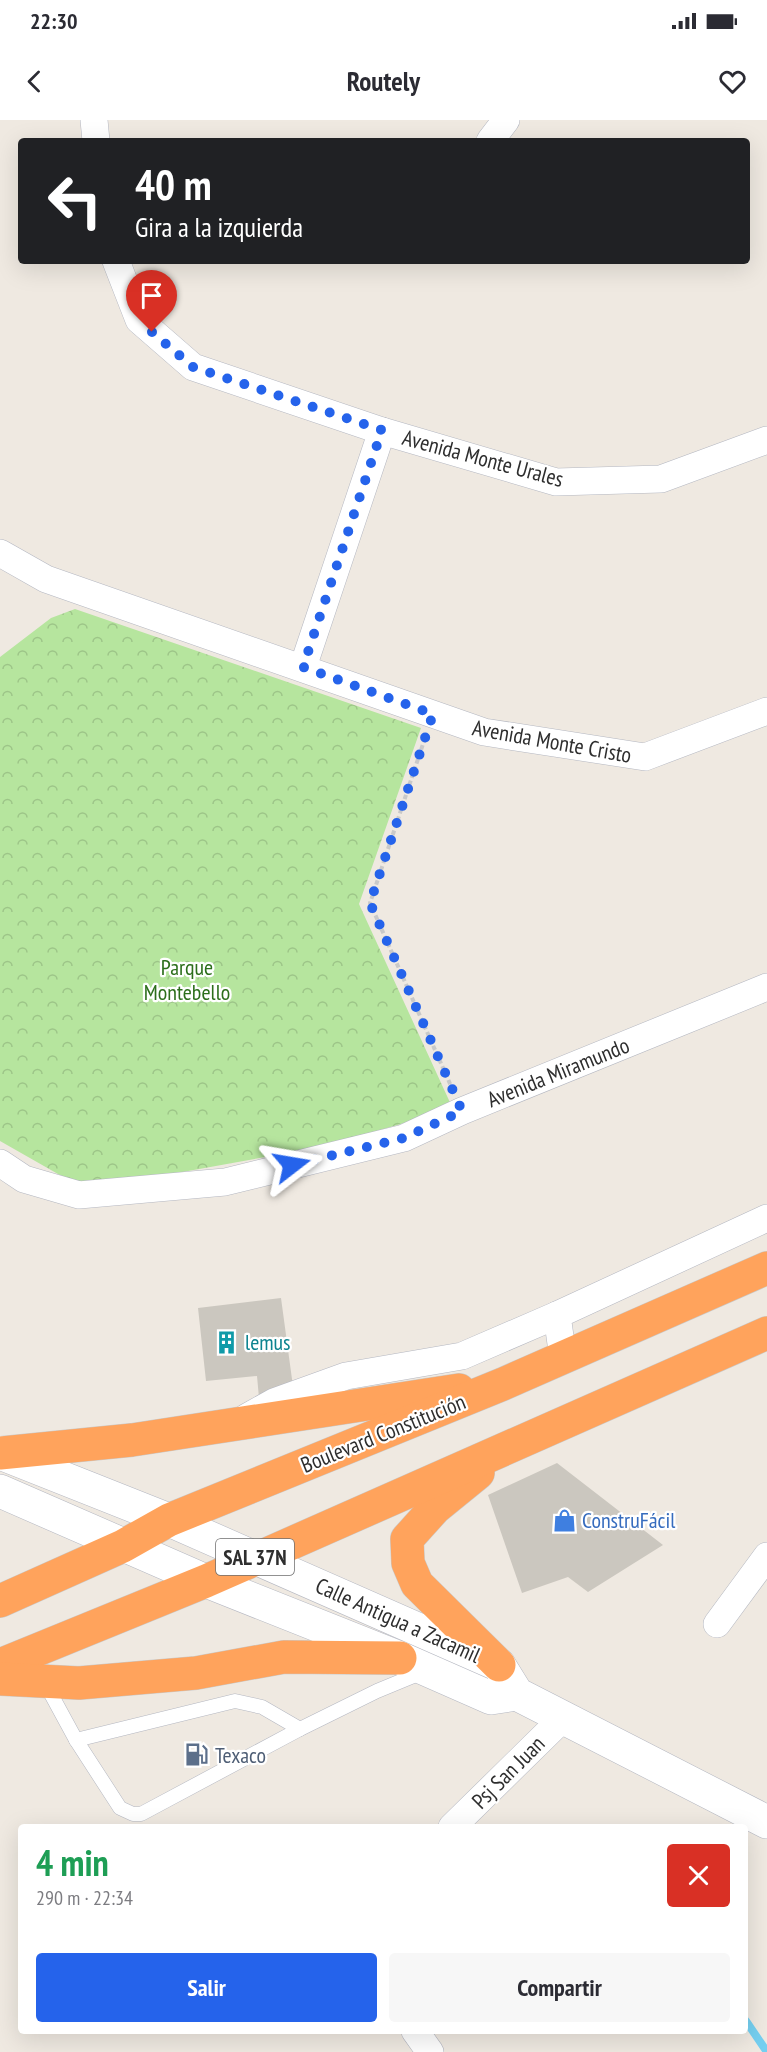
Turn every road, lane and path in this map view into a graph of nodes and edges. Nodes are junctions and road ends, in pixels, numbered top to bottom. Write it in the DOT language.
graph roads {
  1 [pos="94,120"];
  2 [pos="506,120"];
  3 [pos="96,138"];
  4 [pos="492,138"];
  5 [pos="117,264"];
  6 [pos="382,430"];
  7 [pos="767,440"];
  8 [pos="0,553"];
  9 [pos="303,667"];
  10 [pos="767,711"];
  11 [pos="433,714"];
  12 [pos="767,987"];
  13 [pos="462,1111"];
  14 [pos="0,1163"];
  15 [pos="767,1218"];
  16 [pos="767,1268"];
  17 [pos="557,1315"];
  18 [pos="767,1333"];
  19 [pos="563,1358"];
  20 [pos="503,1384"];
  21 [pos="232,1425"];
  22 [pos="510,1448"];
  23 [pos="0,1453"];
  24 [pos="0,1491"];
  25 [pos="169,1520"];
  26 [pos="123,1546"];
  27 [pos="767,1556"];
  28 [pos="255,1557"];
  29 [pos="206,1581"];
  30 [pos="0,1600"];
  31 [pos="717,1624"];
  32 [pos="414,1664"];
  33 [pos="0,1665"];
  34 [pos="499,1665"];
  35 [pos="0,1679"];
  36 [pos="44,1681"];
  37 [pos="517,1694"];
  38 [pos="563,1718"];
  39 [pos="300,1729"];
  40 [pos="76,1740"];
  41 [pos="767,1822"];
  42 [pos="455,1824"];
  43 [pos="417,2034"];
  44 [pos="430,2052"];
  1 -- 3 [label="street"];
  2 -- 4 [label="street"];
  5 -- 6 [label="street, Avenida Monte Urales"];
  6 -- 7 [label="street, Avenida Monte Urales"];
  6 -- 9 [label="street"];
  8 -- 9 [label="street, Avenida Monte Cristo"];
  9 -- 11 [label="street, Avenida Monte Cristo"];
  10 -- 11 [label="street, Avenida Monte Cristo"];
  11 -- 13 [label="path"];
  12 -- 13 [label="street, Avenida Miramundo"];
  13 -- 14 [label="street, Avenida Miramundo"];
  15 -- 17 [label="street"];
  16 -- 19 [label="highway, Boulevard Constitución"];
  17 -- 19 [label="street"];
  17 -- 21 [label="street"];
  18 -- 22 [label="highway, SAL 37N"];
  19 -- 20 [label="highway, Boulevard Constitución"];
  20 -- 21 [label="highway"];
  20 -- 25 [label="highway, Boulevard Constitución"];
  21 -- 23 [label="highway"];
  22 -- 28 [label="highway, SAL 37N"];
  22 -- 34 [label="highway"];
  23 -- 25 [label="street, Calle Antigua a Zacamil"];
  24 -- 26 [label="street, Calle Antigua a Zacamil"];
  25 -- 26 [label="highway, Boulevard Constitución"];
  25 -- 28 [label="street, Calle Antigua a Zacamil"];
  26 -- 29 [label="street, Calle Antigua a Zacamil"];
  26 -- 30 [label="highway, Boulevard Constitución"];
  27 -- 31 [label="street"];
  28 -- 29 [label="highway, SAL 37N"];
  28 -- 34 [label="street, Calle Antigua a Zacamil"];
  29 -- 32 [label="street, Calle Antigua a Zacamil"];
  29 -- 33 [label="highway, SAL 37N"];
  32 -- 36 [label="highway"];
  32 -- 37 [label="street, Calle Antigua a Zacamil"];
  32 -- 39 [label="lane"];
  34 -- 37 [label="street, Calle Antigua a Zacamil"];
  35 -- 36 [label="highway"];
  36 -- 40 [label="lane"];
  37 -- 38 [label="street"];
  38 -- 41 [label="street"];
  38 -- 42 [label="street, Psj San Juan"];
  39 -- 40 [label="lane"];
  39 -- 40 [label="lane"];
  43 -- 44 [label="street"];
}
